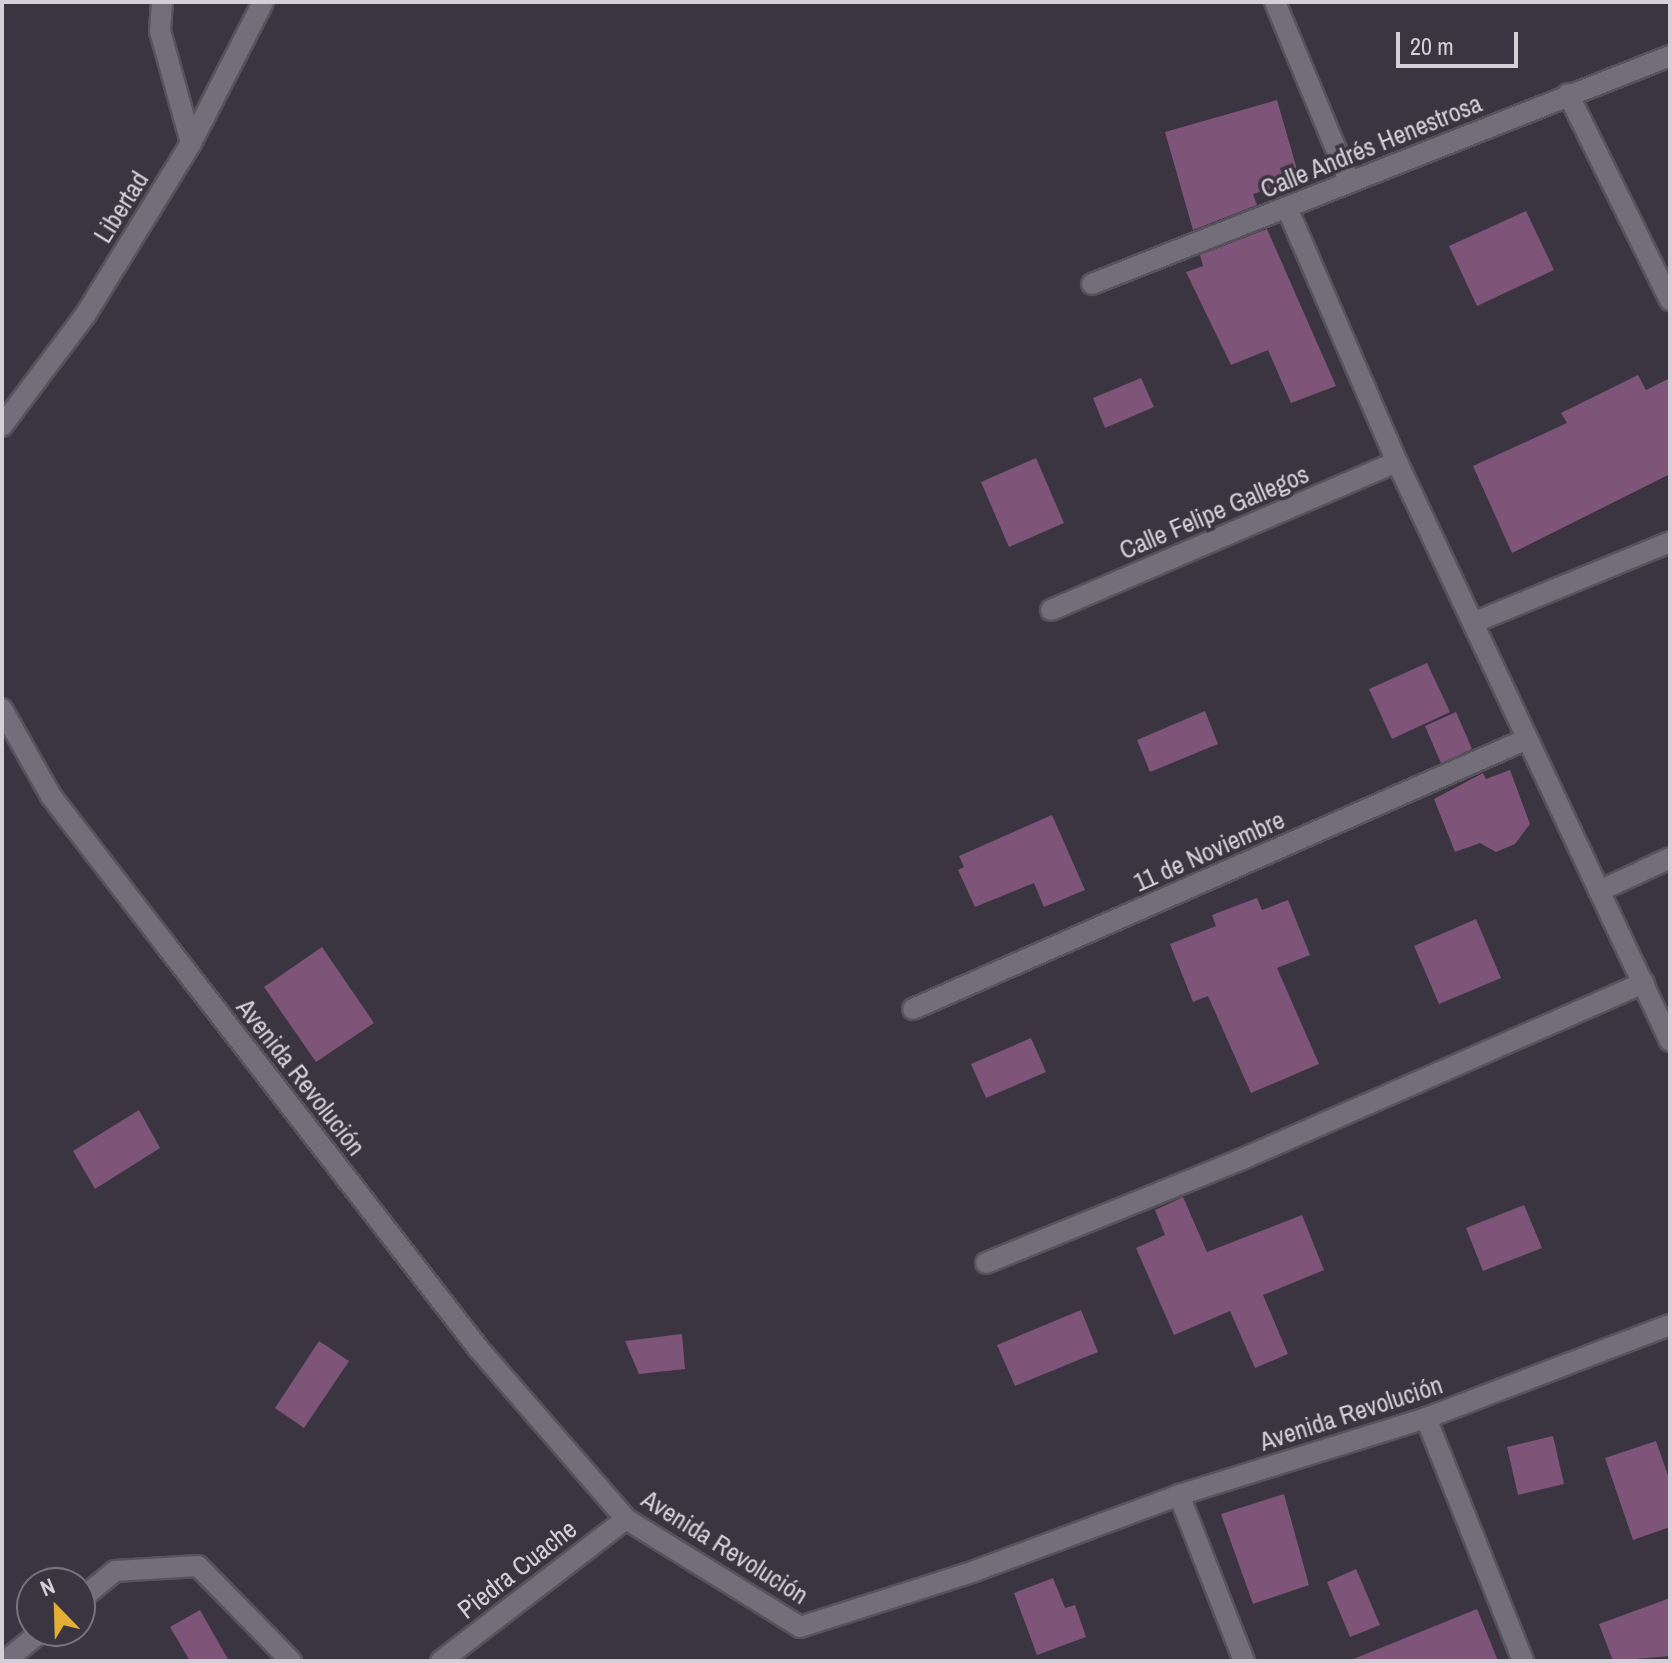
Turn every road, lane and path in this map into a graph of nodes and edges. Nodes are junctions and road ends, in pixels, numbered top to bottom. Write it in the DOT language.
graph roads {
  1 [pos="162,2"];
  2 [pos="263,2"];
  3 [pos="1275,2"];
  4 [pos="1670,56"];
  5 [pos="1568,94"];
  6 [pos="191,143"];
  7 [pos="1349,181"];
  8 [pos="1287,208"];
  9 [pos="1092,284"];
  10 [pos="1670,300"];
  11 [pos="2,426"];
  12 [pos="1397,462"];
  13 [pos="1670,542"];
  14 [pos="1051,610"];
  15 [pos="1475,622"];
  16 [pos="2,709"];
  17 [pos="1527,739"];
  18 [pos="1670,858"];
  19 [pos="1599,891"];
  20 [pos="1644,983"];
  21 [pos="913,1009"];
  22 [pos="1670,1041"];
  23 [pos="986,1263"];
  24 [pos="1670,1325"];
  25 [pos="1426,1418"];
  26 [pos="1179,1495"];
  27 [pos="626,1519"];
  28 [pos="96,1587"];
  29 [pos="22,1647"];
  30 [pos="5,1661"];
  31 [pos="291,1661"];
  32 [pos="441,1661"];
  33 [pos="1244,1661"];
  34 [pos="1523,1661"];
  1 -- 6 [label="street"];
  2 -- 6 [label="street, Libertad"];
  3 -- 7 [label="street"];
  4 -- 5 [label="street, Calle Andrés Henestrosa"];
  5 -- 7 [label="street, Calle Andrés Henestrosa"];
  5 -- 10 [label="street"];
  6 -- 11 [label="street, Libertad"];
  7 -- 8 [label="street, Calle Andrés Henestrosa"];
  8 -- 9 [label="street, Calle Andrés Henestrosa"];
  8 -- 12 [label="street"];
  12 -- 14 [label="street, Calle Felipe Gallegos"];
  12 -- 15 [label="street"];
  13 -- 15 [label="street"];
  15 -- 17 [label="street"];
  16 -- 27 [label="street, Avenida Revolución"];
  17 -- 19 [label="street"];
  17 -- 21 [label="street, 11 de Noviembre"];
  18 -- 19 [label="street"];
  19 -- 20 [label="street"];
  20 -- 22 [label="street"];
  20 -- 23 [label="street"];
  24 -- 25 [label="street, Avenida Revolución"];
  25 -- 26 [label="street, Avenida Revolución"];
  25 -- 34 [label="street"];
  26 -- 27 [label="street, Avenida Revolución"];
  26 -- 33 [label="street"];
  27 -- 32 [label="street, Piedra Cuache"];
  28 -- 31 [label="street"];
  29 -- 30 [label="street"];
}
